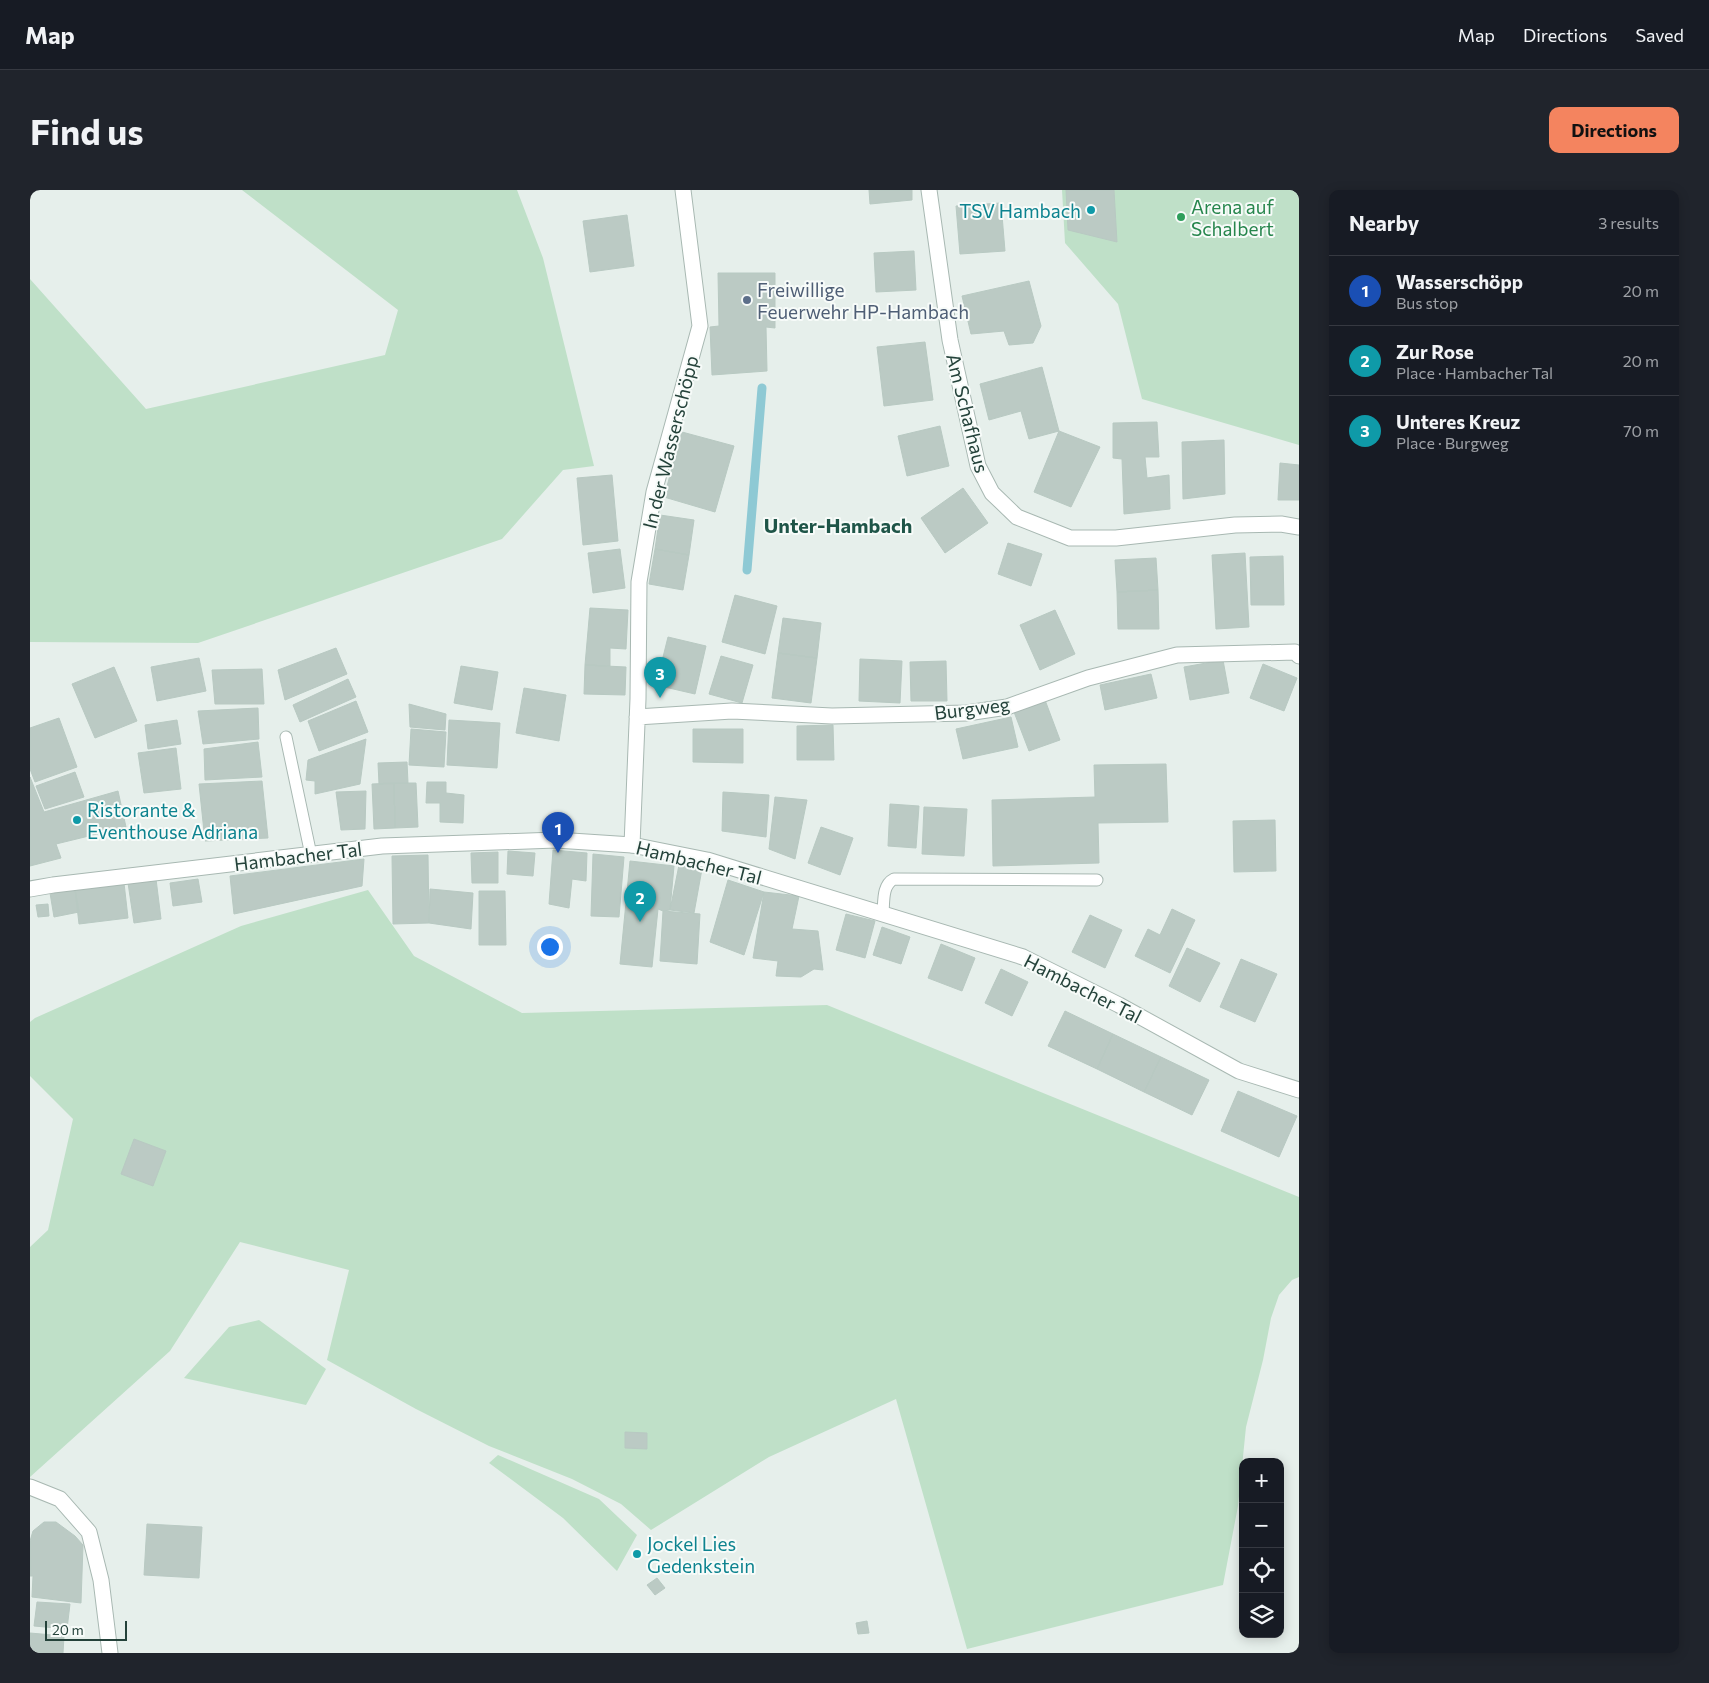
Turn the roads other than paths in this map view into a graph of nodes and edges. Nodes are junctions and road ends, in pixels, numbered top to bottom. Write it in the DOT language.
graph roads {
  1 [pos="683,190"];
  2 [pos="929,190"];
  3 [pos="1299,528"];
  4 [pos="1298,650"];
  5 [pos="637,716"];
  6 [pos="286,737"];
  7 [pos="632,845"];
  8 [pos="311,855"];
  9 [pos="1096,880"];
  10 [pos="30,889"];
  11 [pos="883,914"];
  12 [pos="1299,1090"];
  13 [pos="30,1487"];
  14 [pos="110,1653"];
  1 -- 5 [label="street, In der Wasserschöpp"];
  2 -- 3 [label="street, Am Schafhaus"];
  4 -- 5 [label="street, Burgweg"];
  5 -- 7 [label="street, In der Wasserschöpp"];
  6 -- 8 [label="lane"];
  7 -- 8 [label="street, Hambacher Tal"];
  7 -- 11 [label="street, Hambacher Tal"];
  8 -- 10 [label="street, Hambacher Tal"];
  9 -- 11 [label="lane"];
  11 -- 12 [label="street, Hambacher Tal"];
  13 -- 14 [label="street"];
}
